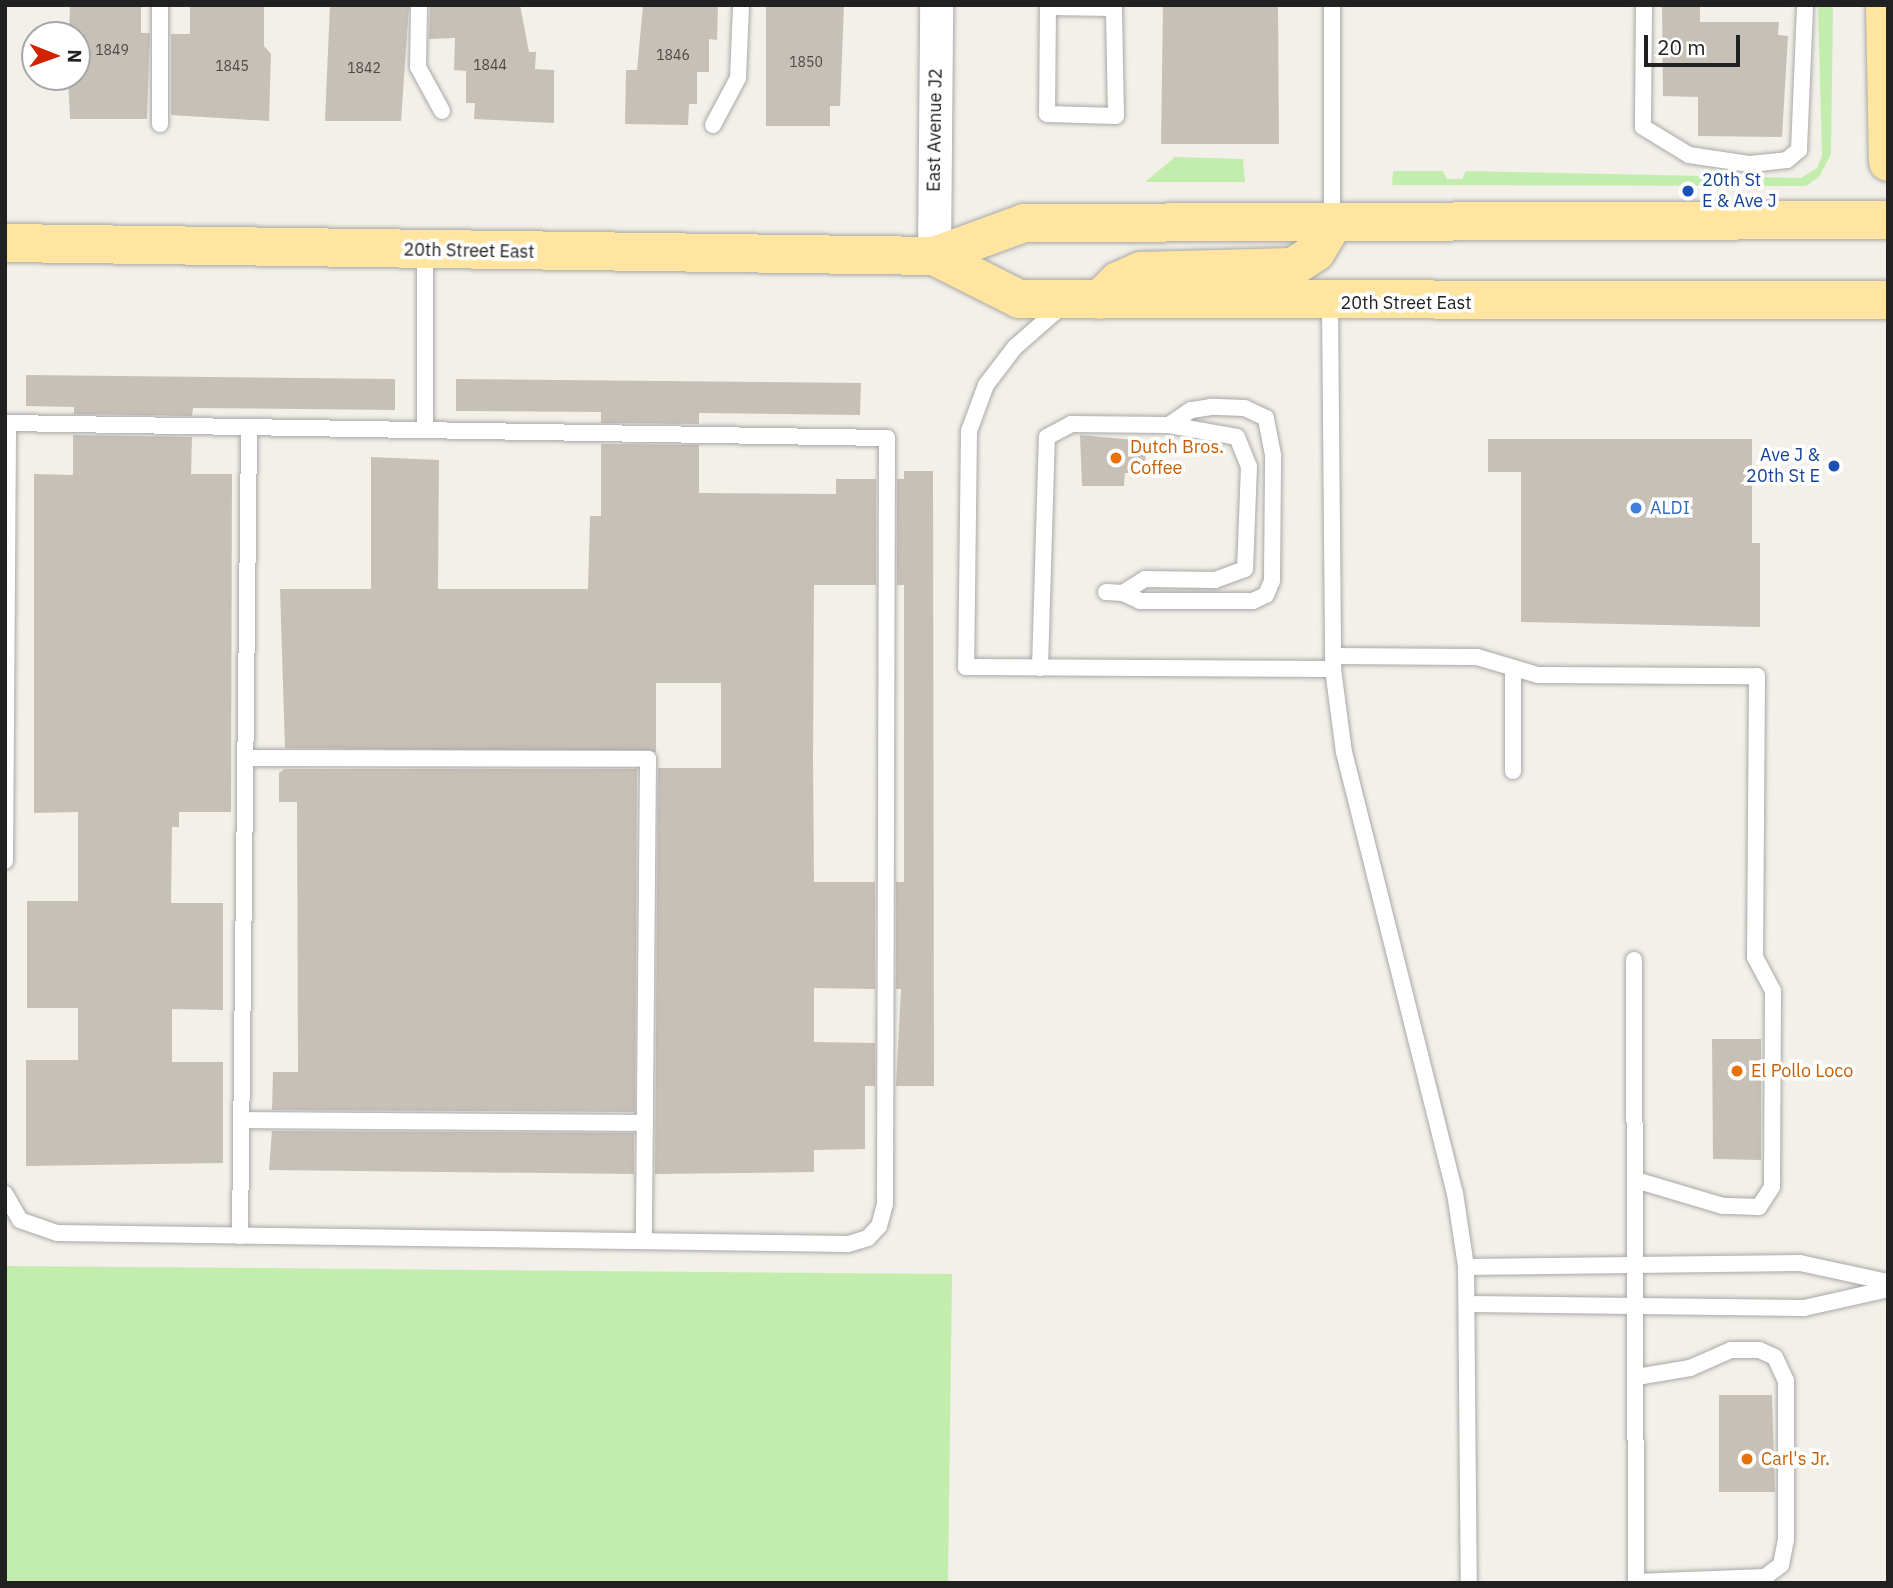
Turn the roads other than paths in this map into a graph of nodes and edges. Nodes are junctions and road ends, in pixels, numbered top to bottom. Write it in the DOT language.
graph roads {
  1 [pos="160,5"];
  2 [pos="419,5"];
  3 [pos="740,5"];
  4 [pos="936,5"];
  5 [pos="1332,5"];
  6 [pos="1644,5"];
  7 [pos="1805,5"];
  8 [pos="1885,5"];
  9 [pos="1048,6"];
  10 [pos="442,111"];
  11 [pos="160,124"];
  12 [pos="713,125"];
  13 [pos="1888,162"];
  14 [pos="1888,220"];
  15 [pos="1332,225"];
  16 [pos="5,243"];
  17 [pos="425,251"];
  18 [pos="934,256"];
  19 [pos="1084,300"];
  20 [pos="1888,300"];
  21 [pos="1330,303"];
  22 [pos="1169,425"];
  23 [pos="248,427"];
  24 [pos="425,430"];
  25 [pos="1333,662"];
  26 [pos="1040,668"];
  27 [pos="1513,668"];
  28 [pos="245,758"];
  29 [pos="1513,771"];
  30 [pos="5,861"];
  31 [pos="1634,960"];
  32 [pos="241,1120"];
  33 [pos="645,1123"];
  34 [pos="1636,1180"];
  35 [pos="5,1194"];
  36 [pos="240,1236"];
  37 [pos="644,1241"];
  38 [pos="1638,1265"];
  39 [pos="1466,1267"];
  40 [pos="1888,1282"];
  41 [pos="1888,1289"];
  42 [pos="1469,1304"];
  43 [pos="1637,1306"];
  44 [pos="1637,1377"];
  45 [pos="1636,1582"];
  46 [pos="1469,1583"];
  1 -- 11 [label="lane"];
  2 -- 10 [label="lane"];
  3 -- 12 [label="lane"];
  4 -- 18 [label="street, East Avenue J2"];
  5 -- 15 [label="lane"];
  6 -- 7 [label="lane"];
  8 -- 13 [label="main road"];
  9 -- 9 [label="lane"];
  14 -- 15 [label="main road, 20th Street East"];
  15 -- 18 [label="main road, 20th Street East"];
  15 -- 19 [label="main road"];
  16 -- 17 [label="main road, 20th Street East"];
  17 -- 18 [label="main road, 20th Street East"];
  17 -- 24 [label="lane"];
  18 -- 19 [label="main road, 20th Street East"];
  19 -- 21 [label="main road, 20th Street East"];
  19 -- 26 [label="lane"];
  20 -- 21 [label="main road, 20th Street East"];
  21 -- 25 [label="lane"];
  22 -- 22 [label="lane"];
  22 -- 26 [label="lane"];
  23 -- 24 [label="lane"];
  23 -- 28 [label="lane"];
  23 -- 30 [label="lane"];
  24 -- 37 [label="lane"];
  25 -- 26 [label="lane"];
  25 -- 27 [label="lane"];
  25 -- 39 [label="lane"];
  27 -- 29 [label="lane"];
  27 -- 34 [label="lane"];
  28 -- 32 [label="lane"];
  28 -- 33 [label="lane"];
  31 -- 34 [label="lane"];
  32 -- 33 [label="lane"];
  32 -- 36 [label="lane"];
  33 -- 37 [label="lane"];
  34 -- 38 [label="lane"];
  35 -- 36 [label="lane"];
  36 -- 37 [label="lane"];
  38 -- 39 [label="lane"];
  38 -- 40 [label="lane"];
  38 -- 43 [label="lane"];
  39 -- 42 [label="lane"];
  41 -- 43 [label="lane"];
  42 -- 43 [label="lane"];
  42 -- 46 [label="lane"];
  43 -- 44 [label="lane"];
  44 -- 45 [label="lane"];
  44 -- 45 [label="lane"];
}
